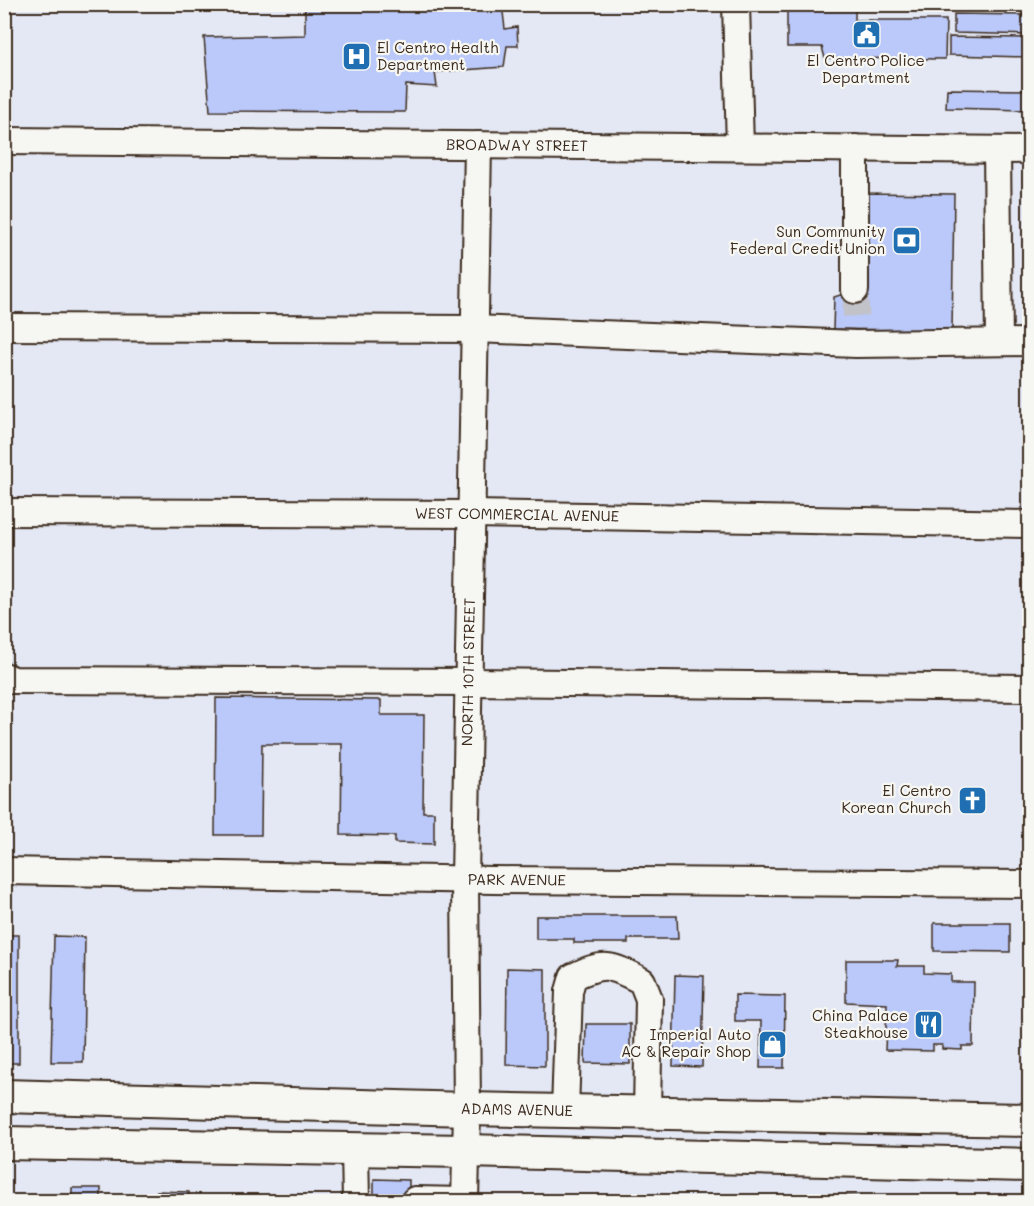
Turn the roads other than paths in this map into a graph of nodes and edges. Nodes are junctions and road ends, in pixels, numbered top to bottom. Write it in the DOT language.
graph roads {
  1 [pos="736,4"];
  2 [pos="4,141"];
  3 [pos="478,145"];
  4 [pos="740,147"];
  5 [pos="855,148"];
  6 [pos="997,150"];
  7 [pos="1029,150"];
  8 [pos="855,290"];
  9 [pos="4,327"];
  10 [pos="475,329"];
  11 [pos="999,341"];
  12 [pos="1029,342"];
  13 [pos="4,512"];
  14 [pos="471,514"];
  15 [pos="1029,524"];
  16 [pos="4,676"];
  17 [pos="468,682"];
  18 [pos="1029,688"];
  19 [pos="4,871"];
  20 [pos="465,879"];
  21 [pos="1029,884"];
  22 [pos="4,1096"];
  23 [pos="467,1109"];
  24 [pos="565,1111"];
  25 [pos="647,1112"];
  26 [pos="1029,1120"];
  27 [pos="4,1143"];
  28 [pos="355,1149"];
  29 [pos="465,1151"];
  30 [pos="1029,1165"];
  31 [pos="465,1201"];
  32 [pos="356,1202"];
  33 [pos="415,1202"];
  1 -- 4 [label="street"];
  2 -- 3 [label="street, BROADWAY STREET"];
  3 -- 4 [label="street, BROADWAY STREET"];
  3 -- 10 [label="street, NORTH 10TH STREET"];
  4 -- 5 [label="street, BROADWAY STREET"];
  5 -- 6 [label="street, BROADWAY STREET"];
  5 -- 8 [label="street"];
  6 -- 7 [label="street, BROADWAY STREET"];
  6 -- 11 [label="street"];
  9 -- 10 [label="street"];
  10 -- 11 [label="street"];
  10 -- 14 [label="street, NORTH 10TH STREET"];
  11 -- 12 [label="street"];
  13 -- 14 [label="street, WEST COMMERCIAL AVENUE"];
  14 -- 15 [label="street, WEST COMMERCIAL AVENUE"];
  14 -- 17 [label="street, NORTH 10TH STREET"];
  16 -- 17 [label="street"];
  17 -- 18 [label="street"];
  17 -- 20 [label="street, NORTH 10TH STREET"];
  19 -- 20 [label="street, PARK AVENUE"];
  20 -- 21 [label="street, PARK AVENUE"];
  20 -- 23 [label="street, NORTH 10TH STREET"];
  22 -- 23 [label="main road, ADAMS AVENUE"];
  23 -- 24 [label="main road, ADAMS AVENUE"];
  23 -- 29 [label="street, NORTH 10TH STREET"];
  24 -- 25 [label="main road, ADAMS AVENUE"];
  24 -- 25 [label="street"];
  25 -- 26 [label="main road, ADAMS AVENUE"];
  27 -- 28 [label="main road"];
  28 -- 29 [label="main road"];
  28 -- 32 [label="street"];
  29 -- 30 [label="main road"];
  29 -- 31 [label="street, NORTH 10TH STREET"];
  31 -- 33 [label="street"];
}
